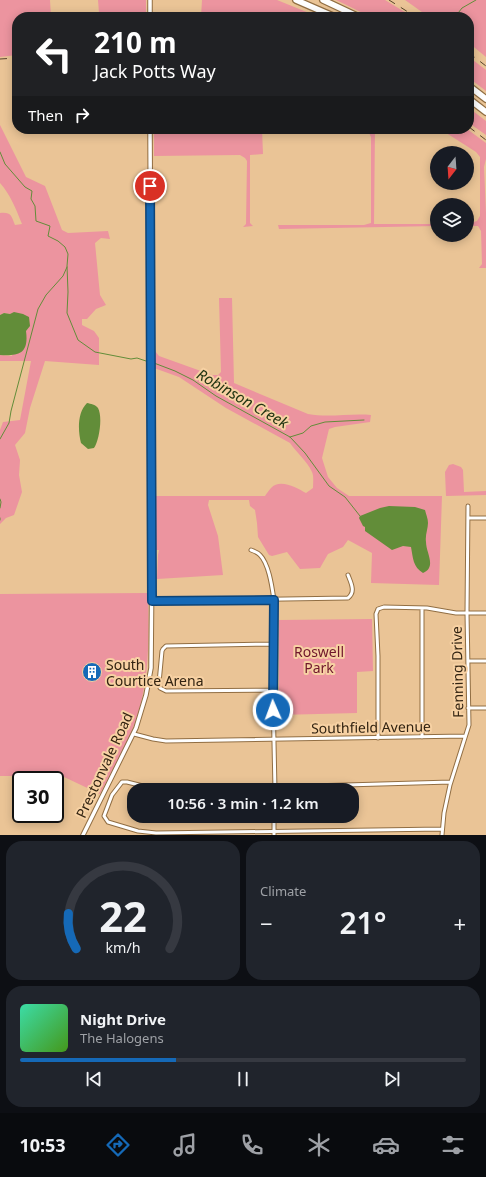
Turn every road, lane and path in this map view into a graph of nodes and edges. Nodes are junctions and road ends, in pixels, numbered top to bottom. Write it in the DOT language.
graph roads {
  1 [pos="150,0"];
  2 [pos="296,0"];
  3 [pos="323,0"];
  4 [pos="150,12"];
  5 [pos="324,12"];
  6 [pos="348,12"];
  7 [pos="474,90"];
  8 [pos="486,99"];
  9 [pos="474,103"];
  10 [pos="486,112"];
  11 [pos="150,134"];
  12 [pos="468,506"];
  13 [pos="468,518"];
  14 [pos="486,518"];
  15 [pos="251,550"];
  16 [pos="348,575"];
  17 [pos="274,600"];
  18 [pos="152,601"];
  19 [pos="422,608"];
  20 [pos="467,613"];
  21 [pos="486,613"];
  22 [pos="273,644"];
  23 [pos="468,661"];
  24 [pos="486,661"];
  25 [pos="273,690"];
  26 [pos="468,708"];
  27 [pos="486,708"];
  28 [pos="134,734"];
  29 [pos="465,736"];
  30 [pos="422,737"];
  31 [pos="378,738"];
  32 [pos="274,740"];
  33 [pos="451,782"];
  34 [pos="131,783"];
  35 [pos="275,783"];
  36 [pos="359,786"];
  37 [pos="274,823"];
  38 [pos="442,829"];
  39 [pos="274,831"];
  40 [pos="83,835"];
  41 [pos="274,835"];
  42 [pos="442,835"];
  1 -- 4 [label="street"];
  2 -- 5 [label="highway"];
  3 -- 6 [label="highway"];
  7 -- 8 [label="highway"];
  9 -- 10 [label="highway"];
  11 -- 18 [label="street, Prestonvale Road"];
  12 -- 13 [label="street, Fenning Drive"];
  13 -- 14 [label="street"];
  13 -- 20 [label="street, Fenning Drive"];
  15 -- 17 [label="street"];
  16 -- 17 [label="street"];
  17 -- 18 [label="street"];
  17 -- 22 [label="street"];
  18 -- 28 [label="street, Prestonvale Road"];
  19 -- 20 [label="street"];
  19 -- 30 [label="street"];
  19 -- 31 [label="street"];
  20 -- 21 [label="street"];
  20 -- 23 [label="street, Fenning Drive"];
  22 -- 25 [label="street"];
  22 -- 25 [label="street"];
  23 -- 24 [label="street"];
  23 -- 26 [label="street, Fenning Drive"];
  25 -- 32 [label="street"];
  26 -- 27 [label="street"];
  26 -- 29 [label="street, Fenning Drive"];
  28 -- 32 [label="street, Southfield Avenue"];
  28 -- 40 [label="street, Prestonvale Road"];
  29 -- 30 [label="street, Southfield Avenue"];
  29 -- 33 [label="street, Fenning Drive"];
  30 -- 31 [label="street, Southfield Avenue"];
  31 -- 32 [label="street, Southfield Avenue"];
  32 -- 35 [label="street"];
  33 -- 36 [label="street"];
  33 -- 38 [label="street, Fenning Drive"];
  34 -- 39 [label="street"];
  37 -- 39 [label="street"];
  38 -- 39 [label="street"];
  38 -- 42 [label="street, Fenning Drive"];
  39 -- 41 [label="street"];
}
